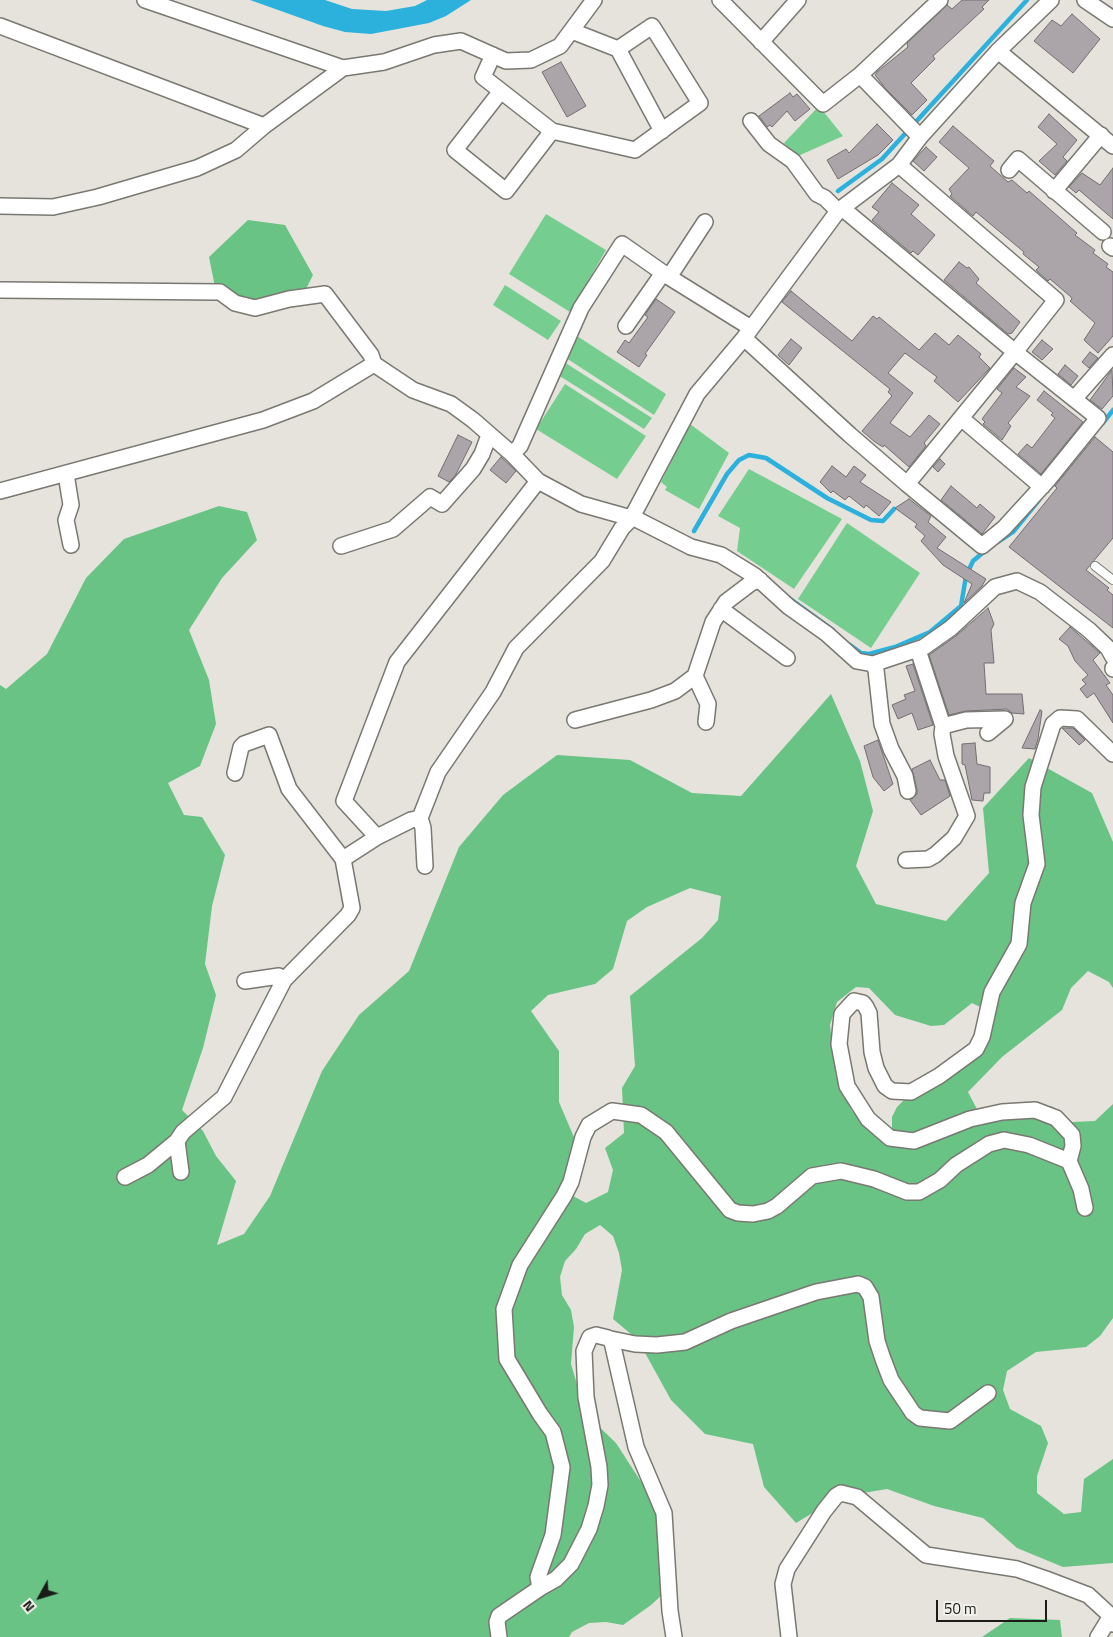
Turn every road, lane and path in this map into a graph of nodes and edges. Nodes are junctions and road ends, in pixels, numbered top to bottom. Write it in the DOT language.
graph roads {
  1 [pos="145,0"];
  2 [pos="594,0"];
  3 [pos="720,0"];
  4 [pos="798,0"];
  5 [pos="940,0"];
  6 [pos="1051,0"];
  7 [pos="1085,0"];
  8 [pos="1113,19"];
  9 [pos="0,26"];
  10 [pos="572,32"];
  11 [pos="761,42"];
  12 [pos="618,49"];
  13 [pos="998,51"];
  14 [pos="493,55"];
  15 [pos="343,68"];
  16 [pos="860,75"];
  17 [pos="501,91"];
  18 [pos="751,121"];
  19 [pos="264,126"];
  20 [pos="912,128"];
  21 [pos="552,131"];
  22 [pos="662,131"];
  23 [pos="1101,135"];
  24 [pos="1113,146"];
  25 [pos="899,166"];
  26 [pos="1009,170"];
  27 [pos="1054,191"];
  28 [pos="0,206"];
  29 [pos="840,210"];
  30 [pos="705,222"];
  31 [pos="1104,232"];
  32 [pos="666,275"];
  33 [pos="0,290"];
  34 [pos="626,326"];
  35 [pos="748,333"];
  36 [pos="1015,352"];
  37 [pos="1113,355"];
  38 [pos="374,364"];
  39 [pos="1074,399"];
  40 [pos="961,418"];
  41 [pos="489,435"];
  42 [pos="512,454"];
  43 [pos="66,474"];
  44 [pos="538,481"];
  45 [pos="907,484"];
  46 [pos="1042,487"];
  47 [pos="0,491"];
  48 [pos="631,519"];
  49 [pos="71,545"];
  50 [pos="342,546"];
  51 [pos="1095,566"];
  52 [pos="760,580"];
  53 [pos="1113,580"];
  54 [pos="721,609"];
  55 [pos="918,650"];
  56 [pos="1113,657"];
  57 [pos="787,658"];
  58 [pos="873,664"];
  59 [pos="695,676"];
  60 [pos="574,720"];
  61 [pos="706,722"];
  62 [pos="943,726"];
  63 [pos="988,733"];
  64 [pos="1113,754"];
  65 [pos="235,773"];
  66 [pos="908,791"];
  67 [pos="420,818"];
  68 [pos="377,837"];
  69 [pos="343,859"];
  70 [pos="906,860"];
  71 [pos="424,866"];
  72 [pos="284,980"];
  73 [pos="245,981"];
  74 [pos="177,1141"];
  75 [pos="1069,1161"];
  76 [pos="181,1172"];
  77 [pos="125,1177"];
  78 [pos="1085,1208"];
  79 [pos="611,1339"];
  80 [pos="988,1393"];
  81 [pos="540,1588"];
  82 [pos="1112,1618"];
  83 [pos="499,1637"];
  84 [pos="674,1637"];
  85 [pos="789,1637"];
  86 [pos="1098,1637"];
  1 -- 15 [label="street"];
  2 -- 10 [label="street"];
  3 -- 11 [label="street"];
  4 -- 11 [label="street"];
  5 -- 16 [label="street"];
  6 -- 13 [label="street"];
  7 -- 8 [label="street"];
  9 -- 19 [label="street"];
  10 -- 12 [label="street"];
  10 -- 14 [label="street"];
  11 -- 16 [label="street"];
  12 -- 22 [label="street"];
  12 -- 22 [label="street"];
  13 -- 20 [label="street"];
  13 -- 23 [label="street"];
  14 -- 15 [label="street"];
  14 -- 17 [label="street"];
  15 -- 19 [label="street"];
  16 -- 20 [label="street"];
  17 -- 21 [label="street"];
  17 -- 21 [label="street"];
  18 -- 29 [label="street"];
  19 -- 28 [label="street"];
  20 -- 25 [label="street"];
  21 -- 22 [label="street"];
  23 -- 24 [label="street"];
  23 -- 27 [label="street"];
  25 -- 29 [label="street"];
  25 -- 36 [label="street"];
  26 -- 27 [label="street"];
  27 -- 31 [label="street"];
  29 -- 35 [label="street"];
  29 -- 36 [label="street"];
  30 -- 32 [label="street"];
  32 -- 34 [label="street"];
  32 -- 35 [label="street"];
  32 -- 42 [label="street"];
  33 -- 38 [label="street"];
  35 -- 45 [label="street"];
  35 -- 48 [label="street"];
  36 -- 39 [label="street"];
  36 -- 40 [label="street"];
  37 -- 39 [label="street"];
  38 -- 41 [label="street"];
  38 -- 43 [label="street"];
  39 -- 46 [label="street"];
  40 -- 45 [label="street"];
  40 -- 46 [label="street"];
  41 -- 42 [label="street"];
  41 -- 50 [label="street"];
  42 -- 44 [label="street"];
  43 -- 47 [label="street"];
  43 -- 49 [label="street"];
  44 -- 48 [label="street"];
  44 -- 68 [label="street"];
  45 -- 46 [label="street"];
  48 -- 52 [label="street"];
  48 -- 67 [label="street"];
  51 -- 53 [label="lane"];
  52 -- 54 [label="street"];
  52 -- 58 [label="street"];
  54 -- 57 [label="street"];
  54 -- 59 [label="street"];
  55 -- 56 [label="street"];
  55 -- 58 [label="street"];
  55 -- 62 [label="street"];
  58 -- 66 [label="street"];
  59 -- 60 [label="street"];
  59 -- 61 [label="street"];
  62 -- 63 [label="street"];
  62 -- 70 [label="street"];
  64 -- 75 [label="street"];
  65 -- 69 [label="street"];
  67 -- 68 [label="street"];
  67 -- 71 [label="street"];
  68 -- 69 [label="street"];
  69 -- 72 [label="street"];
  72 -- 73 [label="street"];
  72 -- 74 [label="street"];
  74 -- 76 [label="street"];
  74 -- 77 [label="street"];
  75 -- 78 [label="street"];
  75 -- 81 [label="street"];
  79 -- 80 [label="street"];
  79 -- 81 [label="street"];
  79 -- 84 [label="street"];
  81 -- 83 [label="street"];
  82 -- 85 [label="street"];
  82 -- 86 [label="street"];
}
